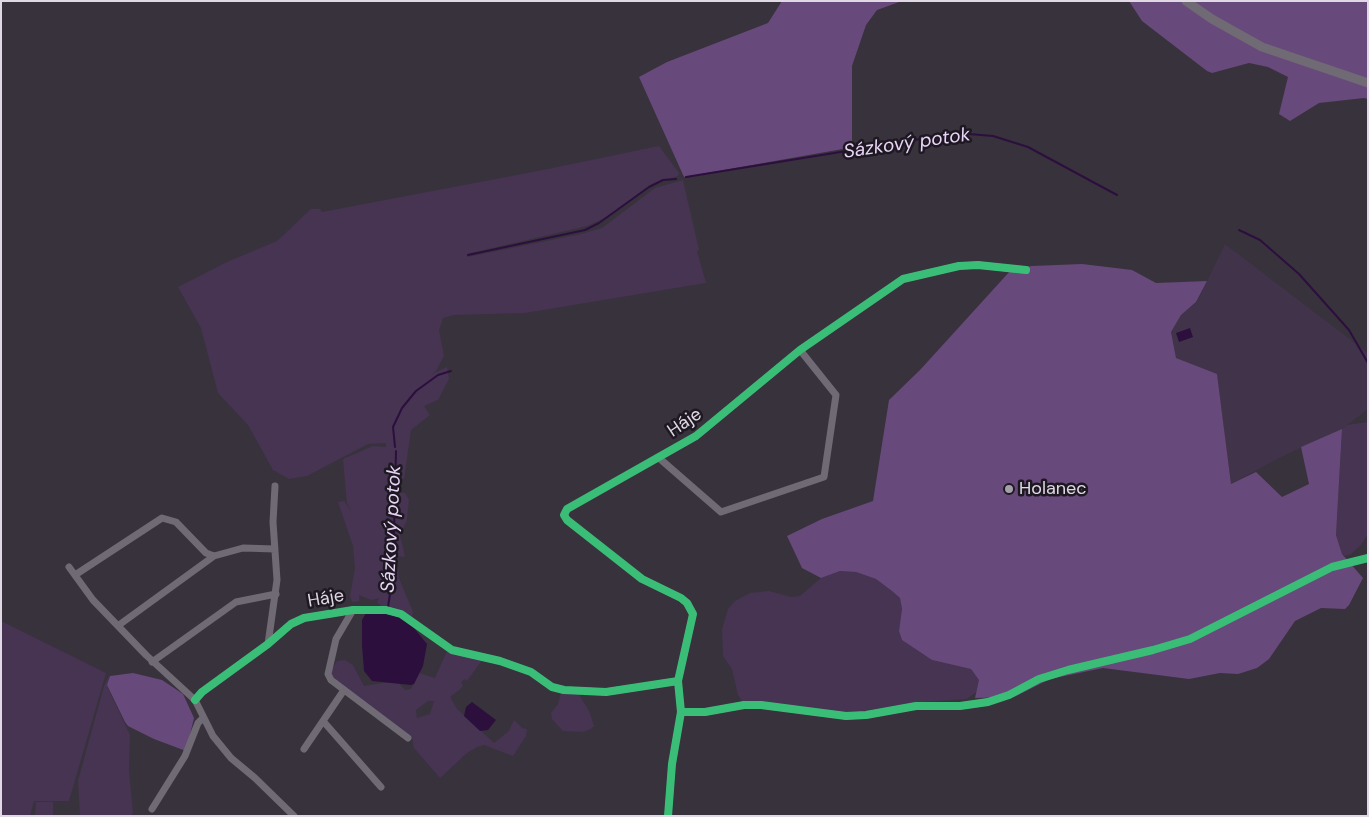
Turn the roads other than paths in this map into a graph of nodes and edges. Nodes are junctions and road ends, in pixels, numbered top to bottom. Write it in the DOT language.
graph roads {
  1 [pos="1186,1"];
  2 [pos="1368,83"];
  3 [pos="1026,270"];
  4 [pos="800,350"];
  5 [pos="658,458"];
  6 [pos="275,486"];
  7 [pos="275,549"];
  8 [pos="214,556"];
  9 [pos="1368,558"];
  10 [pos="69,568"];
  11 [pos="75,575"];
  12 [pos="276,594"];
  13 [pos="353,610"];
  14 [pos="119,624"];
  15 [pos="268,644"];
  16 [pos="152,662"];
  17 [pos="678,681"];
  18 [pos="344,690"];
  19 [pos="195,700"];
  20 [pos="681,712"];
  21 [pos="203,718"];
  22 [pos="323,721"];
  23 [pos="408,738"];
  24 [pos="304,749"];
  25 [pos="381,787"];
  26 [pos="152,809"];
  27 [pos="294,816"];
  28 [pos="668,816"];
  1 -- 2 [label="street"];
  3 -- 4 [label="street, Háje"];
  4 -- 5 [label="street, Háje"];
  4 -- 5 [label="street"];
  5 -- 17 [label="street, Háje"];
  6 -- 7 [label="street"];
  7 -- 8 [label="street"];
  7 -- 12 [label="street"];
  8 -- 11 [label="street"];
  8 -- 14 [label="street"];
  9 -- 20 [label="street"];
  10 -- 11 [label="street"];
  11 -- 14 [label="street"];
  12 -- 15 [label="street"];
  12 -- 16 [label="street"];
  13 -- 15 [label="street, Háje"];
  13 -- 17 [label="street, Háje"];
  13 -- 18 [label="street, Háje"];
  14 -- 16 [label="street"];
  15 -- 19 [label="street, Háje"];
  16 -- 19 [label="street"];
  17 -- 20 [label="street, Háje"];
  18 -- 22 [label="street"];
  18 -- 23 [label="street, Háje"];
  19 -- 21 [label="street"];
  20 -- 28 [label="street, Háje"];
  21 -- 26 [label="street"];
  21 -- 27 [label="street"];
  22 -- 24 [label="street"];
  22 -- 25 [label="street"];
}
